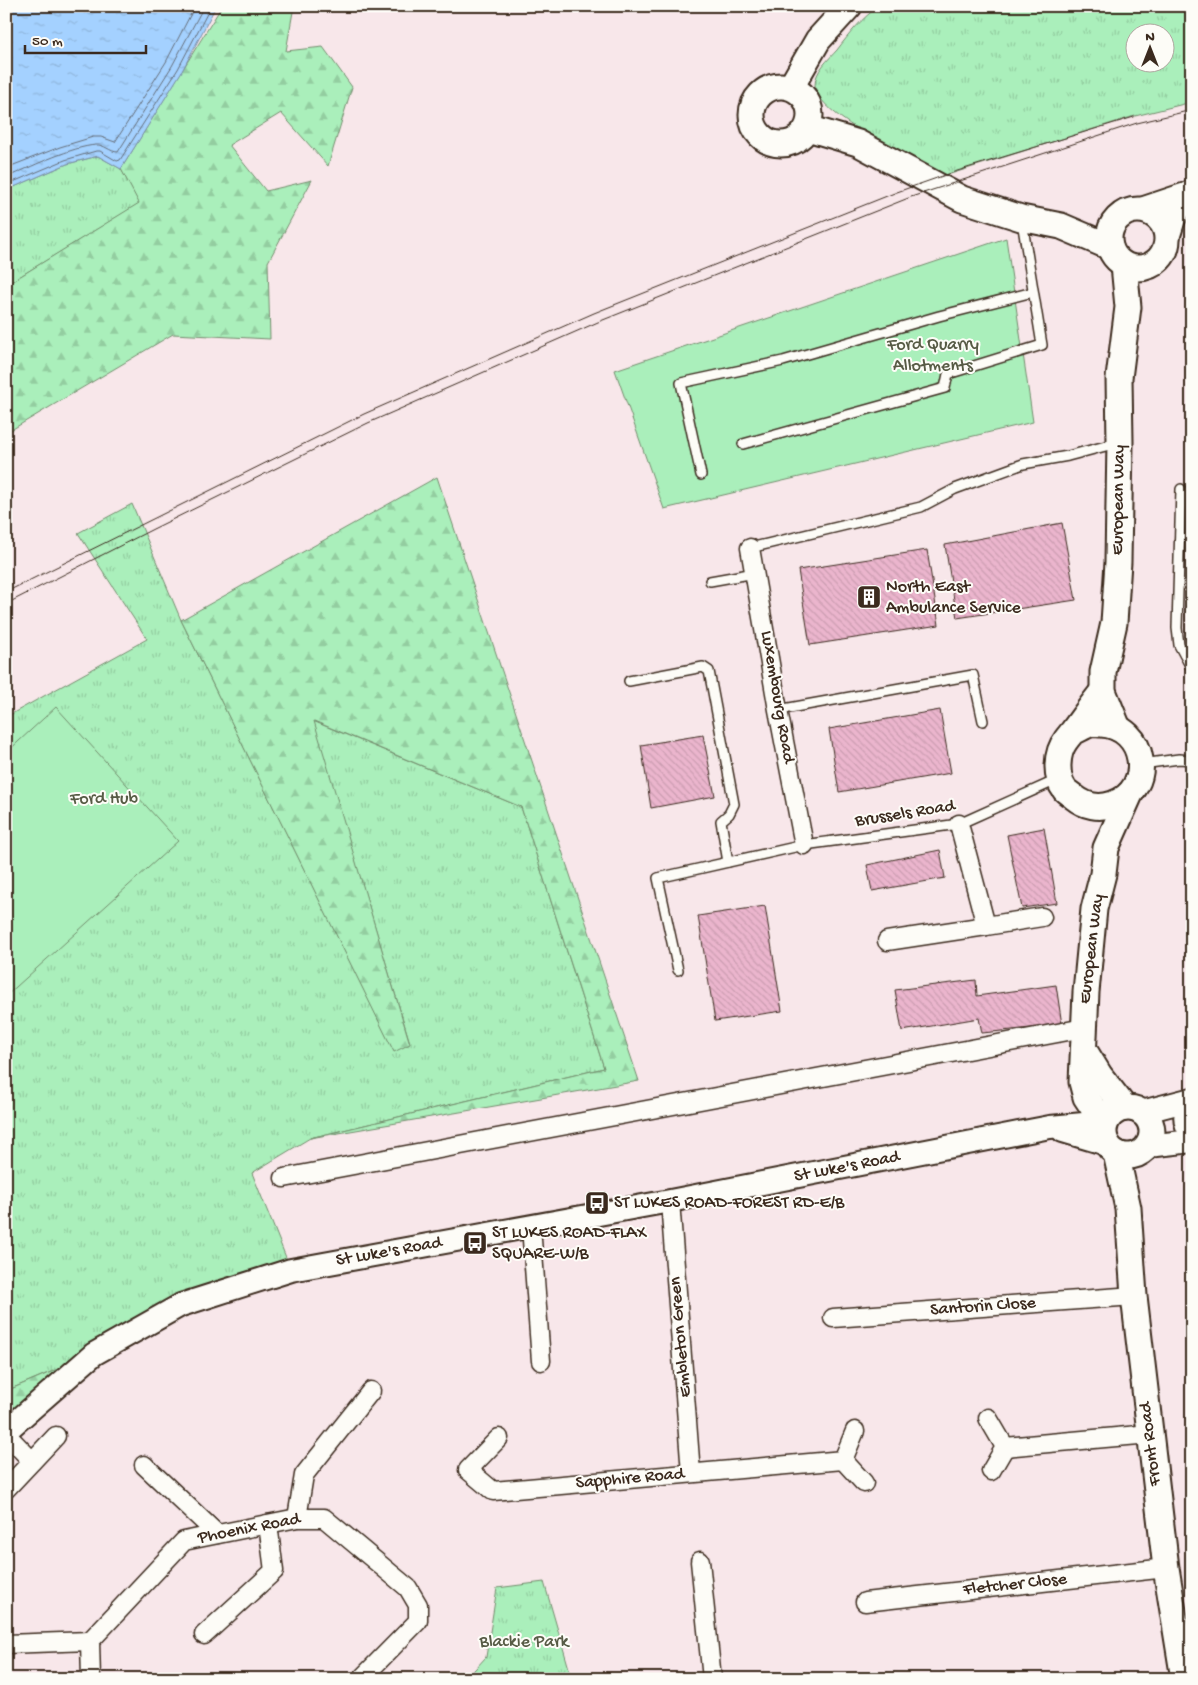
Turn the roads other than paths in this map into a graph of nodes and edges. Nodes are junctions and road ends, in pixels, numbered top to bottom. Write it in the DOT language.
graph roads {
  1 [pos="849,6"];
  2 [pos="791,87"];
  3 [pos="808,128"];
  4 [pos="1191,192"];
  5 [pos="1141,209"];
  6 [pos="1021,218"];
  7 [pos="1168,238"];
  8 [pos="1123,251"];
  9 [pos="1033,292"];
  10 [pos="1120,442"];
  11 [pos="743,444"];
  12 [pos="701,475"];
  13 [pos="1181,489"];
  14 [pos="750,548"];
  15 [pos="755,573"];
  16 [pos="710,581"];
  17 [pos="1192,669"];
  18 [pos="628,681"];
  19 [pos="1103,691"];
  20 [pos="778,710"];
  21 [pos="983,721"];
  22 [pos="1118,728"];
  23 [pos="1073,732"];
  24 [pos="1192,760"];
  25 [pos="1141,764"];
  26 [pos="1059,778"];
  27 [pos="1130,794"];
  28 [pos="1082,803"];
  29 [pos="958,824"];
  30 [pos="804,845"];
  31 [pos="1106,848"];
  32 [pos="728,862"];
  33 [pos="1042,917"];
  34 [pos="986,926"];
  35 [pos="887,941"];
  36 [pos="678,970"];
  37 [pos="1084,1039"];
  38 [pos="1192,1100"];
  39 [pos="1117,1126"];
  40 [pos="1192,1134"];
  41 [pos="1192,1141"];
  42 [pos="1146,1148"];
  43 [pos="284,1178"];
  44 [pos="670,1201"];
  45 [pos="1128,1208"];
  46 [pos="531,1226"];
  47 [pos="1134,1296"];
  48 [pos="833,1318"];
  49 [pos="541,1362"];
  50 [pos="371,1392"];
  51 [pos="988,1418"];
  52 [pos="856,1431"];
  53 [pos="6,1433"];
  54 [pos="1150,1434"];
  55 [pos="56,1436"];
  56 [pos="498,1438"];
  57 [pos="1005,1447"];
  58 [pos="843,1460"];
  59 [pos="32,1461"];
  60 [pos="144,1465"];
  61 [pos="991,1472"];
  62 [pos="691,1473"];
  63 [pos="864,1482"];
  64 [pos="6,1489"];
  65 [pos="297,1518"];
  66 [pos="268,1524"];
  67 [pos="217,1534"];
  68 [pos="700,1561"];
  69 [pos="1166,1568"];
  70 [pos="864,1602"];
  71 [pos="204,1635"];
  72 [pos="90,1641"];
  73 [pos="6,1644"];
  74 [pos="90,1679"];
  75 [pos="361,1679"];
  76 [pos="712,1679"];
  77 [pos="1184,1679"];
  1 -- 2 [label="main road"];
  2 -- 3 [label="main road"];
  2 -- 3 [label="main road"];
  3 -- 6 [label="main road"];
  4 -- 5 [label="street"];
  4 -- 7 [label="street"];
  5 -- 7 [label="main road"];
  5 -- 8 [label="main road"];
  6 -- 8 [label="main road"];
  6 -- 9 [label="lane"];
  7 -- 8 [label="main road"];
  8 -- 10 [label="main road, European Way"];
  9 -- 11 [label="lane"];
  9 -- 12 [label="lane"];
  10 -- 14 [label="lane"];
  10 -- 19 [label="main road, European Way"];
  13 -- 17 [label="lane"];
  14 -- 15 [label="street, Luxembourg Road"];
  15 -- 16 [label="lane"];
  15 -- 20 [label="street, Luxembourg Road"];
  18 -- 32 [label="lane"];
  19 -- 22 [label="main road"];
  19 -- 23 [label="main road"];
  20 -- 21 [label="lane"];
  20 -- 30 [label="street, Luxembourg Road"];
  22 -- 23 [label="main road"];
  22 -- 25 [label="main road"];
  23 -- 26 [label="main road"];
  24 -- 25 [label="lane"];
  25 -- 27 [label="main road"];
  26 -- 28 [label="main road"];
  26 -- 29 [label="lane, Brussels Road"];
  27 -- 28 [label="main road"];
  27 -- 31 [label="main road"];
  28 -- 31 [label="main road"];
  29 -- 30 [label="lane, Brussels Road"];
  29 -- 34 [label="street"];
  30 -- 32 [label="lane, Brussels Road"];
  31 -- 37 [label="main road, European Way"];
  32 -- 36 [label="lane, Brussels Road"];
  33 -- 34 [label="street"];
  34 -- 35 [label="street"];
  37 -- 39 [label="main road, European Way"];
  37 -- 43 [label="street"];
  38 -- 39 [label="street"];
  38 -- 40 [label="street"];
  39 -- 42 [label="main road"];
  39 -- 42 [label="main road"];
  39 -- 44 [label="street, St Luke's Road"];
  39 -- 45 [label="main road"];
  41 -- 42 [label="street"];
  42 -- 45 [label="main road"];
  44 -- 46 [label="street, St Luke's Road"];
  44 -- 62 [label="street, Embleton Green"];
  45 -- 47 [label="main road, Front Road"];
  46 -- 49 [label="street"];
  46 -- 53 [label="street, St Luke's Road"];
  47 -- 48 [label="street, Santorin Close"];
  47 -- 54 [label="main road, Front Road"];
  50 -- 65 [label="street"];
  51 -- 57 [label="street"];
  52 -- 58 [label="street"];
  53 -- 59 [label="street"];
  54 -- 57 [label="street"];
  54 -- 69 [label="main road, Front Road"];
  55 -- 59 [label="street"];
  56 -- 62 [label="street, Sapphire Road"];
  57 -- 61 [label="street"];
  58 -- 62 [label="street, Sapphire Road"];
  58 -- 63 [label="street"];
  59 -- 64 [label="street"];
  60 -- 67 [label="street"];
  65 -- 66 [label="street, Phoenix Road"];
  65 -- 75 [label="street, Phoenix Road"];
  66 -- 67 [label="street, Phoenix Road"];
  66 -- 71 [label="street"];
  67 -- 72 [label="street, Phoenix Road"];
  68 -- 76 [label="street"];
  69 -- 70 [label="street, Fletcher Close"];
  69 -- 77 [label="main road, Front Road"];
  72 -- 73 [label="street"];
  72 -- 74 [label="street"];
}
